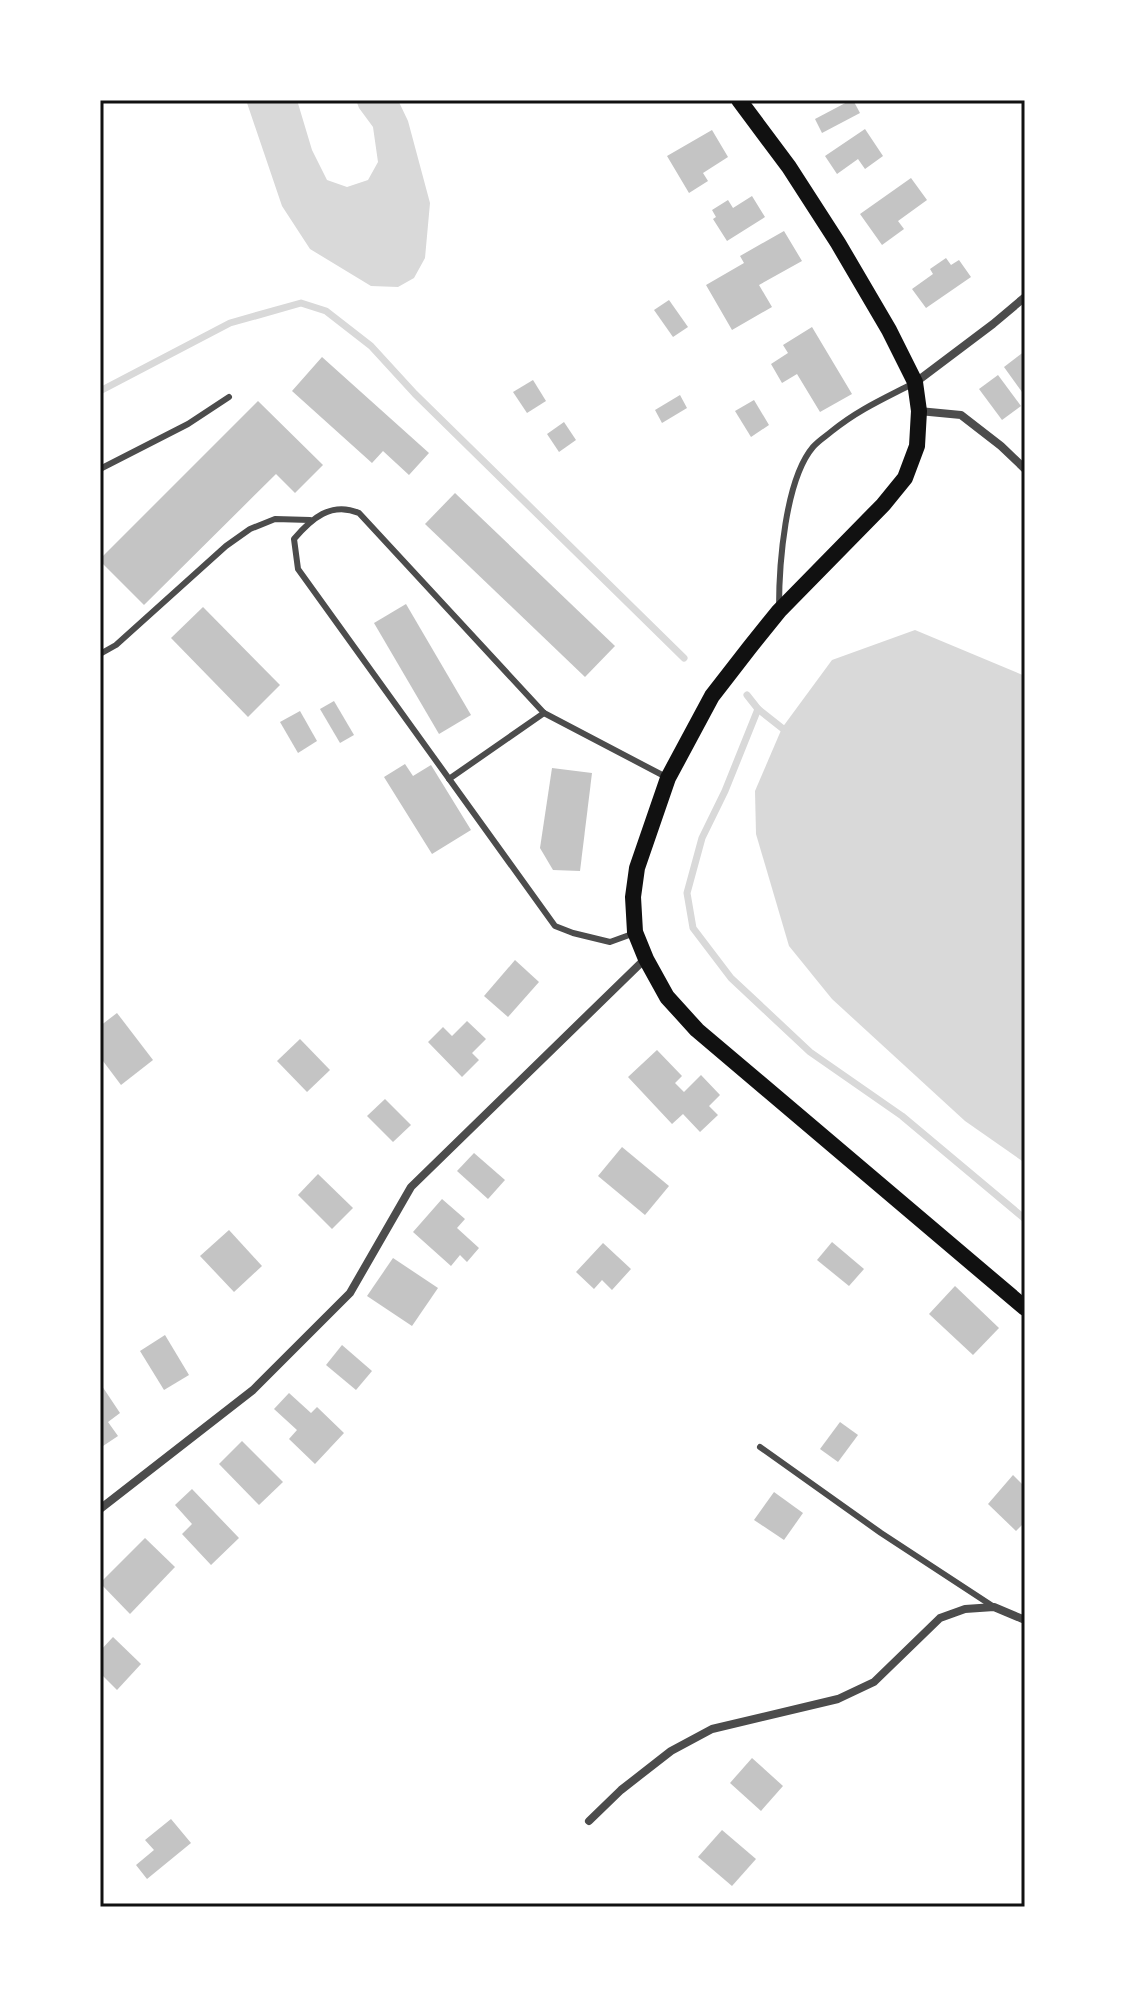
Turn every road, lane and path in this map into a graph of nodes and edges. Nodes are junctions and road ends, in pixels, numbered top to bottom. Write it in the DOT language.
graph roads {
  1 [pos="739,100"];
  2 [pos="1025,297"];
  3 [pos="915,382"];
  4 [pos="229,397"];
  5 [pos="919,411"];
  6 [pos="100,469"];
  7 [pos="1025,469"];
  8 [pos="310,520"];
  9 [pos="779,611"];
  10 [pos="100,654"];
  11 [pos="544,713"];
  12 [pos="668,778"];
  13 [pos="449,779"];
  14 [pos="635,932"];
  15 [pos="646,959"];
  16 [pos="1025,1308"];
  17 [pos="760,1447"];
  18 [pos="100,1509"];
  19 [pos="994,1607"];
  20 [pos="1025,1620"];
  21 [pos="589,1821"];
  1 -- 3 [label="main road"];
  2 -- 3 [label="street"];
  3 -- 5 [label="main road"];
  3 -- 9 [label="lane"];
  4 -- 6 [label="lane"];
  5 -- 7 [label="street"];
  5 -- 9 [label="main road"];
  8 -- 10 [label="lane"];
  8 -- 11 [label="lane"];
  8 -- 13 [label="lane"];
  9 -- 12 [label="main road"];
  11 -- 12 [label="lane"];
  11 -- 13 [label="lane"];
  12 -- 14 [label="main road"];
  13 -- 14 [label="lane"];
  14 -- 15 [label="main road"];
  15 -- 16 [label="main road"];
  15 -- 18 [label="street"];
  17 -- 19 [label="lane"];
  19 -- 20 [label="street"];
  19 -- 21 [label="street"];
}
